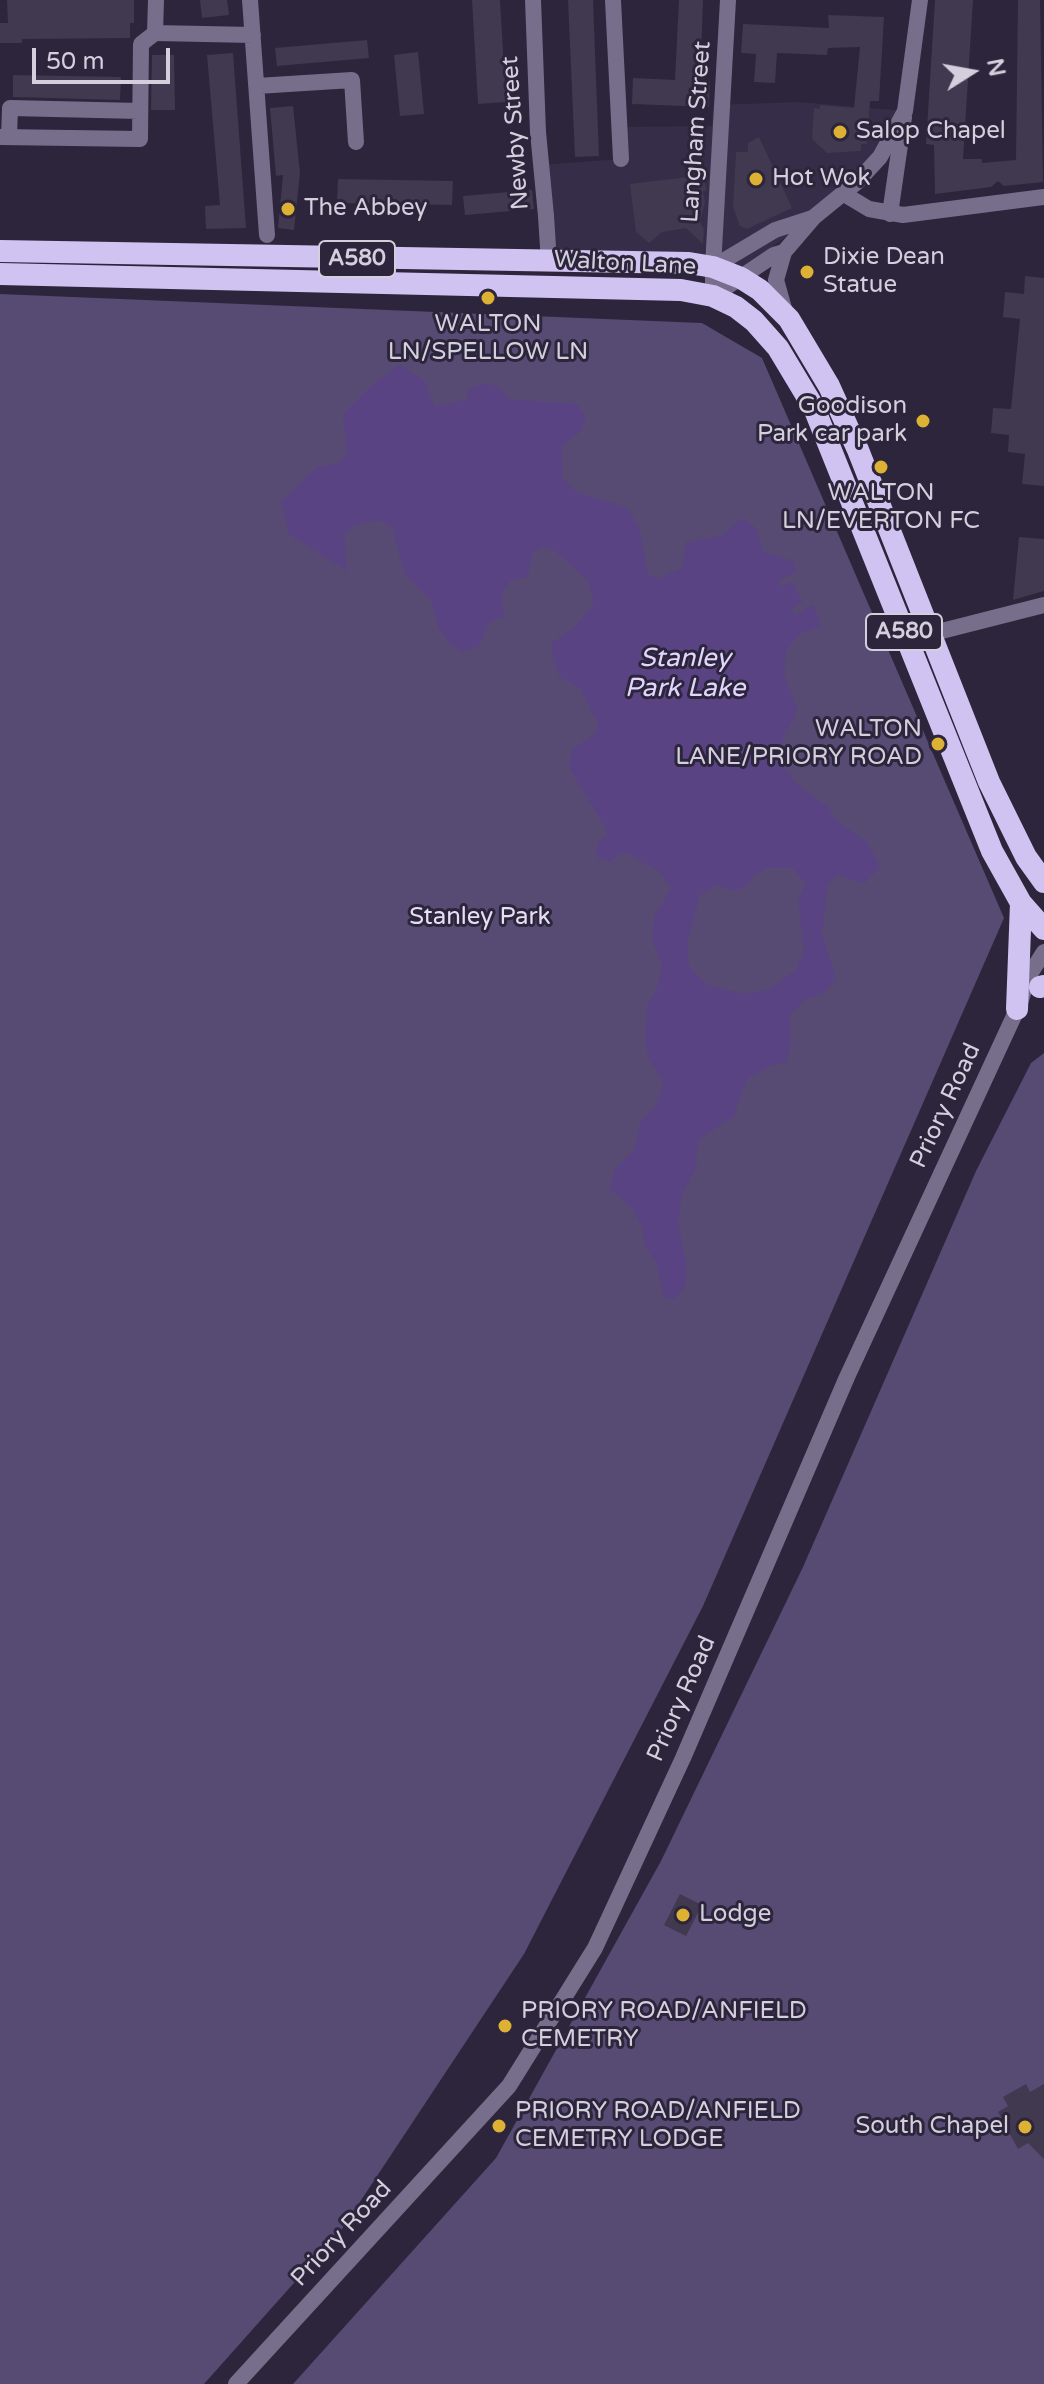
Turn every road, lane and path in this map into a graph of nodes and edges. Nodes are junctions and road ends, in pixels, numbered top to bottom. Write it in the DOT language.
graph roads {
  1 [pos="156,0"];
  2 [pos="250,0"];
  3 [pos="533,0"];
  4 [pos="613,0"];
  5 [pos="728,0"];
  6 [pos="920,0"];
  7 [pos="155,33"];
  8 [pos="253,35"];
  9 [pos="257,86"];
  10 [pos="140,111"];
  11 [pos="905,111"];
  12 [pos="5,137"];
  13 [pos="356,142"];
  14 [pos="621,159"];
  15 [pos="844,194"];
  16 [pos="1044,197"];
  17 [pos="890,214"];
  18 [pos="814,217"];
  19 [pos="267,235"];
  20 [pos="0,251"];
  21 [pos="784,252"];
  22 [pos="549,263"];
  23 [pos="713,267"];
  24 [pos="0,274"];
  25 [pos="741,278"];
  26 [pos="713,296"];
  27 [pos="789,319"];
  28 [pos="1044,605"];
  29 [pos="918,637"];
  30 [pos="1044,882"];
  31 [pos="1021,903"];
  32 [pos="1044,929"];
  33 [pos="1044,952"];
  34 [pos="1043,985"];
  35 [pos="1018,1006"];
  36 [pos="236,2384"];
  1 -- 7 [label="street"];
  2 -- 8 [label="street"];
  3 -- 22 [label="street, Newby Street"];
  4 -- 14 [label="street"];
  5 -- 23 [label="street, Langham Street"];
  6 -- 11 [label="street"];
  7 -- 8 [label="street"];
  7 -- 10 [label="street"];
  8 -- 9 [label="street"];
  9 -- 13 [label="street"];
  9 -- 19 [label="street"];
  10 -- 12 [label="street"];
  10 -- 12 [label="street"];
  11 -- 15 [label="street"];
  11 -- 17 [label="street"];
  15 -- 17 [label="street"];
  15 -- 18 [label="street"];
  16 -- 17 [label="street"];
  18 -- 21 [label="street"];
  18 -- 23 [label="street"];
  20 -- 22 [label="highway, Walton Lane / A580"];
  21 -- 25 [label="street"];
  21 -- 27 [label="street"];
  22 -- 23 [label="highway, Walton Lane / A580"];
  23 -- 25 [label="highway, Walton Lane / A580"];
  23 -- 26 [label="street, Langham Street"];
  24 -- 26 [label="highway, Walton Lane / A580"];
  25 -- 26 [label="street"];
  25 -- 27 [label="highway, Walton Lane / A580"];
  26 -- 29 [label="highway, Walton Lane / A580"];
  27 -- 29 [label="highway, Walton Lane / A580"];
  28 -- 29 [label="street"];
  29 -- 30 [label="highway, Walton Lane / A580"];
  29 -- 31 [label="highway, Walton Lane / A580"];
  31 -- 32 [label="highway, Walton Lane / A580"];
  31 -- 35 [label="highway"];
  33 -- 35 [label="street, Priory Road"];
  34 -- 35 [label="street"];
  35 -- 36 [label="street, Priory Road"];
}
